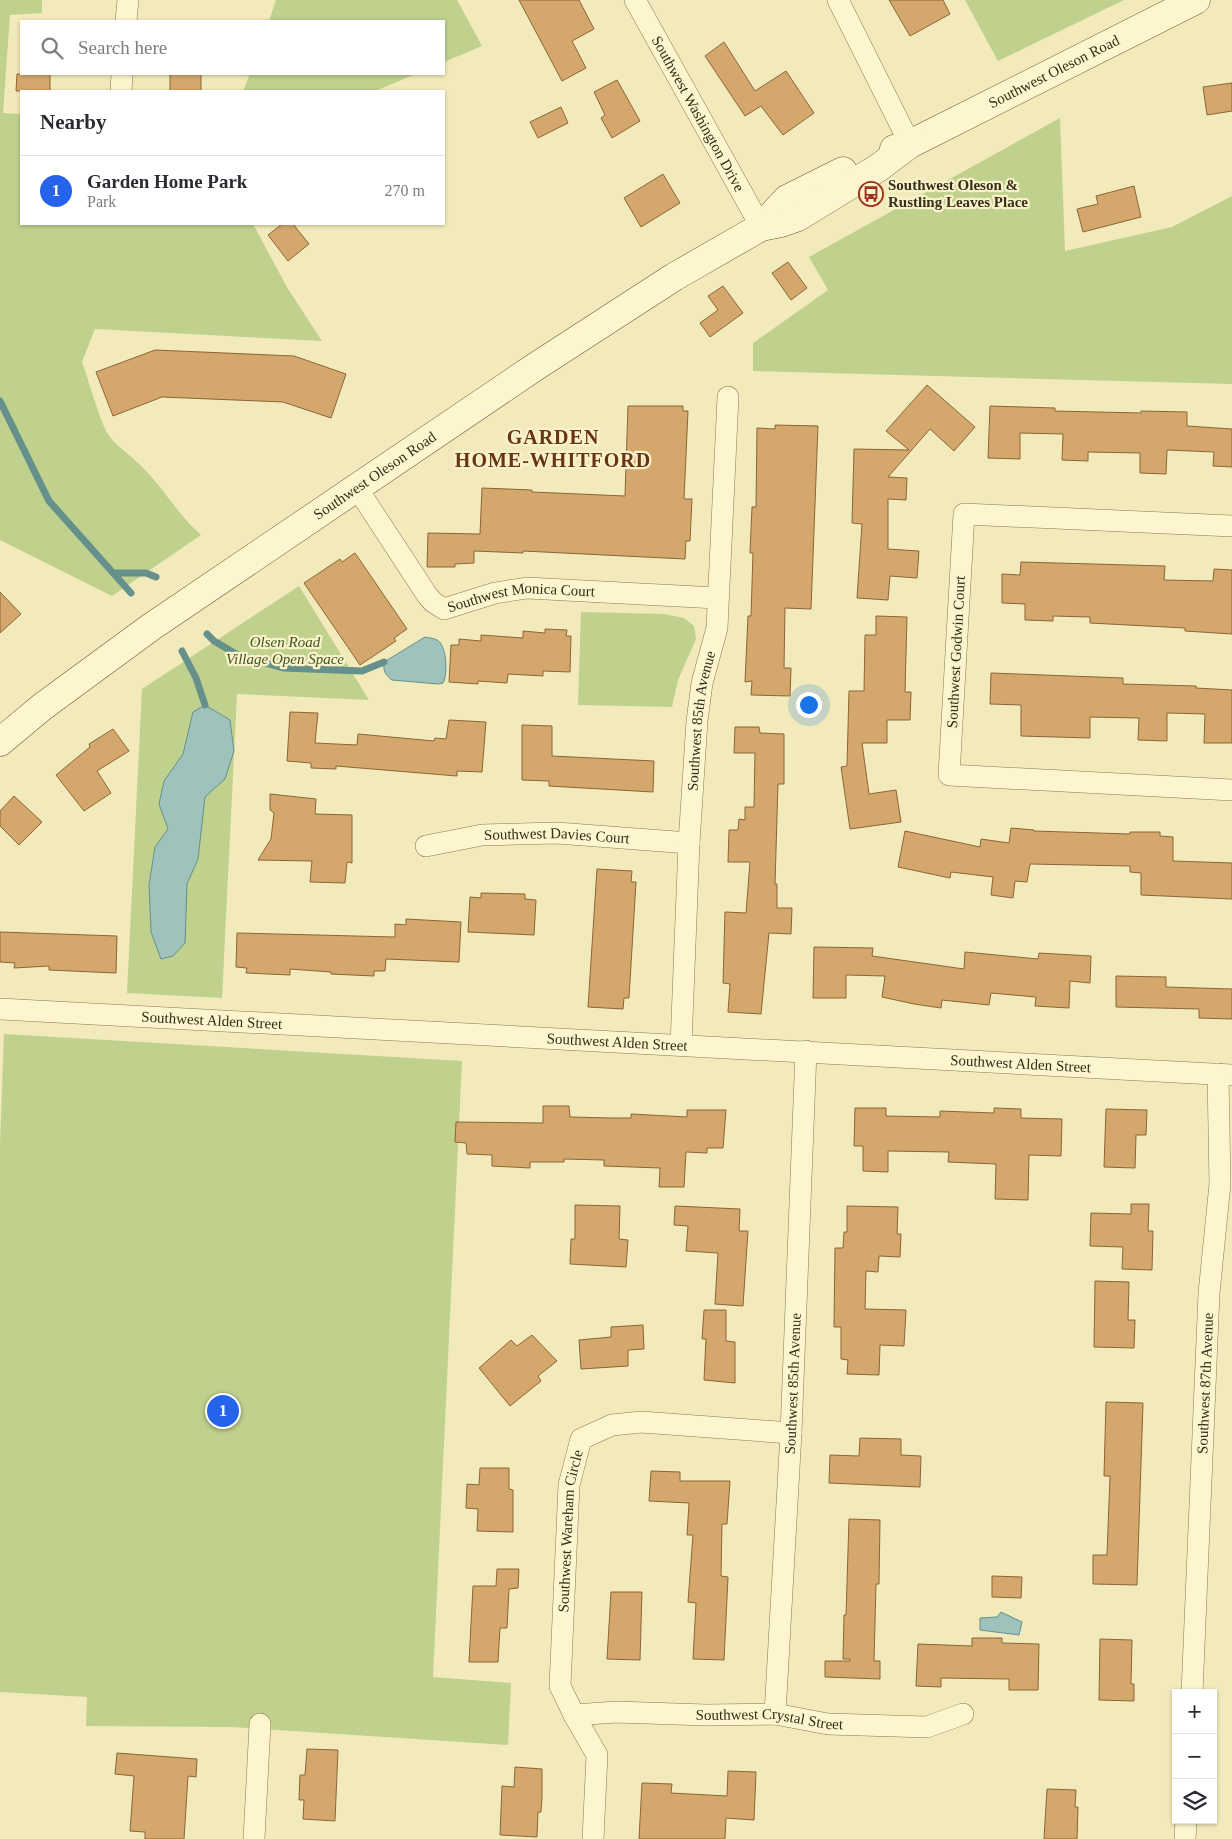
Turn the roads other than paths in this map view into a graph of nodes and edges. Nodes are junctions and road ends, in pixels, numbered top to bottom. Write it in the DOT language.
graph roads {
  1 [pos="128,0"];
  2 [pos="635,0"];
  3 [pos="838,0"];
  4 [pos="1196,0"];
  5 [pos="126,20"];
  6 [pos="122,75"];
  7 [pos="121,90"];
  8 [pos="910,144"];
  9 [pos="762,227"];
  10 [pos="728,397"];
  11 [pos="357,488"];
  12 [pos="1232,526"];
  13 [pos="718,598"];
  14 [pos="0,742"];
  15 [pos="1232,790"];
  16 [pos="689,843"];
  17 [pos="426,846"];
  18 [pos="0,1009"];
  19 [pos="682,1045"];
  20 [pos="806,1051"];
  21 [pos="1225,1074"];
  22 [pos="791,1433"];
  23 [pos="1192,1689"];
  24 [pos="775,1714"];
  25 [pos="963,1714"];
  26 [pos="574,1715"];
  27 [pos="260,1724"];
  28 [pos="1186,1824"];
  29 [pos="254,1839"];
  30 [pos="593,1839"];
  31 [pos="1185,1839"];
  1 -- 5 [label="street"];
  2 -- 9 [label="street, Southwest Washington Drive"];
  3 -- 8 [label="street"];
  4 -- 8 [label="main road, Southwest Oleson Road"];
  6 -- 7 [label="street"];
  8 -- 9 [label="main road, Southwest Oleson Road"];
  9 -- 11 [label="main road, Southwest Oleson Road"];
  10 -- 13 [label="street, Southwest 85th Avenue"];
  11 -- 13 [label="street, Southwest Monica Court"];
  11 -- 14 [label="main road, Southwest Oleson Road"];
  12 -- 15 [label="street, Southwest Godwin Court"];
  13 -- 16 [label="street, Southwest 85th Avenue"];
  16 -- 17 [label="street, Southwest Davies Court"];
  16 -- 19 [label="street, Southwest 85th Avenue"];
  18 -- 19 [label="street, Southwest Alden Street"];
  19 -- 20 [label="street, Southwest Alden Street"];
  20 -- 21 [label="street, Southwest Alden Street"];
  20 -- 22 [label="street, Southwest 85th Avenue"];
  21 -- 23 [label="street, Southwest 87th Avenue"];
  22 -- 24 [label="street, Southwest 85th Avenue"];
  22 -- 26 [label="street, Southwest Wareham Circle"];
  24 -- 25 [label="street, Southwest Crystal Street"];
  24 -- 26 [label="street, Southwest Crystal Street"];
  26 -- 30 [label="street, Southwest Wareham Circle"];
  27 -- 29 [label="street"];
  28 -- 31 [label="street"];
}
